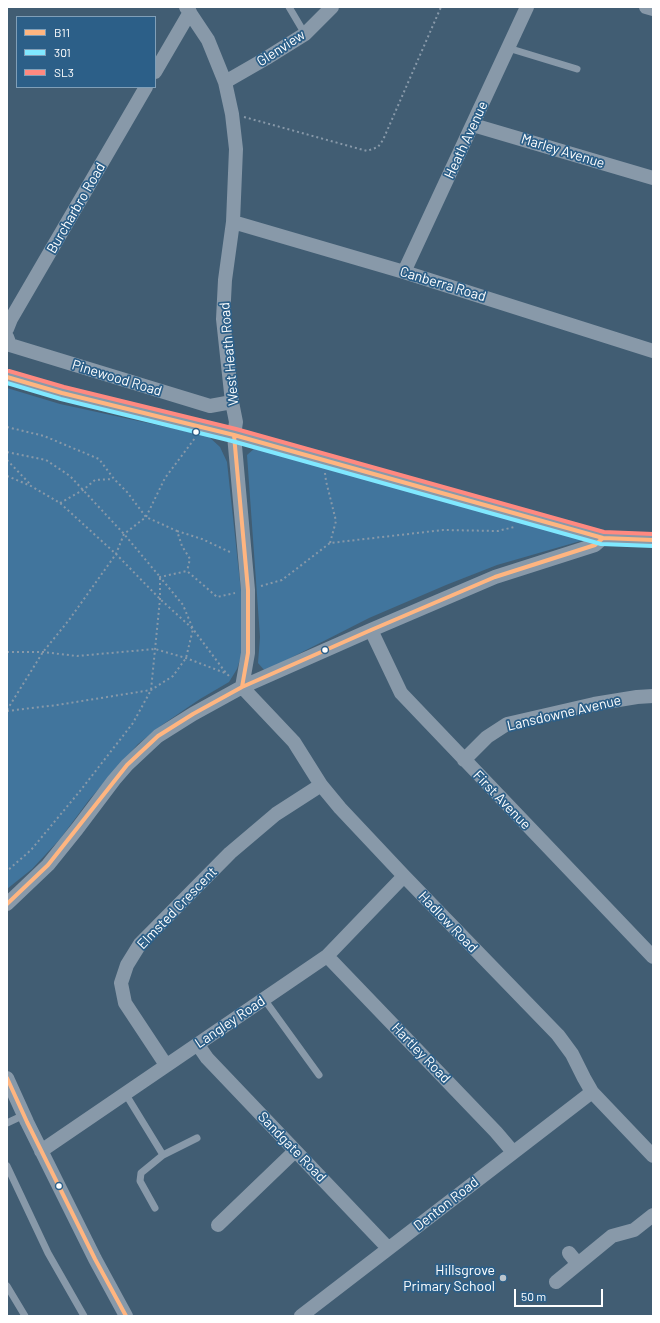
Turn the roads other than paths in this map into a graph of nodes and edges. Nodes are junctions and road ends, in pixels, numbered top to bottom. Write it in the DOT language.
graph roads {
  1 [pos="289,7"];
  2 [pos="332,7"];
  3 [pos="527,7"];
  4 [pos="646,7"];
  5 [pos="188,10"];
  6 [pos="653,10"];
  7 [pos="305,34"];
  8 [pos="508,48"];
  9 [pos="577,68"];
  10 [pos="156,70"];
  11 [pos="225,82"];
  12 [pos="145,88"];
  13 [pos="473,125"];
  14 [pos="653,178"];
  15 [pos="233,222"];
  16 [pos="404,272"];
  17 [pos="7,329"];
  18 [pos="7,337"];
  19 [pos="653,350"];
  20 [pos="7,377"];
  21 [pos="232,402"];
  22 [pos="234,435"];
  23 [pos="603,538"];
  24 [pos="653,540"];
  25 [pos="371,630"];
  26 [pos="242,688"];
  27 [pos="653,696"];
  28 [pos="464,760"];
  29 [pos="321,785"];
  30 [pos="404,876"];
  31 [pos="7,904"];
  32 [pos="327,956"];
  33 [pos="653,957"];
  34 [pos="264,999"];
  35 [pos="198,1045"];
  36 [pos="166,1065"];
  37 [pos="318,1075"];
  38 [pos="7,1078"];
  39 [pos="592,1092"];
  40 [pos="125,1093"];
  41 [pos="24,1115"];
  42 [pos="7,1124"];
  43 [pos="197,1138"];
  44 [pos="41,1151"];
  45 [pos="295,1151"];
  46 [pos="513,1152"];
  47 [pos="163,1155"];
  48 [pos="653,1156"];
  49 [pos="7,1166"];
  50 [pos="155,1208"];
  51 [pos="653,1215"];
  52 [pos="218,1225"];
  53 [pos="388,1248"];
  54 [pos="569,1253"];
  55 [pos="578,1264"];
  56 [pos="556,1282"];
  57 [pos="7,1287"];
  58 [pos="24,1316"];
  59 [pos="84,1316"];
  60 [pos="126,1316"];
  61 [pos="301,1316"];
  1 -- 7 [label="lane"];
  2 -- 7 [label="street, Glenview"];
  3 -- 8 [label="street, Heath Avenue"];
  4 -- 6 [label="street"];
  5 -- 10 [label="street"];
  5 -- 11 [label="street, West Heath Road"];
  7 -- 11 [label="street, Glenview"];
  8 -- 9 [label="lane"];
  8 -- 13 [label="street, Heath Avenue"];
  11 -- 15 [label="street, West Heath Road"];
  12 -- 17 [label="street, Burcharbro Road"];
  13 -- 14 [label="street, Marley Avenue"];
  13 -- 16 [label="street, Heath Avenue"];
  15 -- 16 [label="street, Canberra Road"];
  15 -- 21 [label="street, West Heath Road"];
  16 -- 19 [label="street, Canberra Road"];
  18 -- 21 [label="street, Pinewood Road"];
  20 -- 22 [label="street"];
  21 -- 22 [label="street, West Heath Road"];
  22 -- 23 [label="street"];
  22 -- 26 [label="street, West Heath Road"];
  23 -- 24 [label="street"];
  23 -- 25 [label="street"];
  25 -- 26 [label="street"];
  25 -- 28 [label="street, First Avenue"];
  26 -- 29 [label="street, Hadlow Road"];
  26 -- 31 [label="street"];
  27 -- 28 [label="street, Lansdowne Avenue"];
  28 -- 33 [label="street, First Avenue"];
  29 -- 30 [label="street, Hadlow Road"];
  29 -- 36 [label="street, Elmsted Crescent"];
  30 -- 32 [label="street, Langley Road"];
  30 -- 39 [label="street, Hadlow Road"];
  32 -- 34 [label="street, Langley Road"];
  32 -- 46 [label="street, Hartley Road"];
  34 -- 35 [label="street, Langley Road"];
  34 -- 37 [label="lane"];
  35 -- 36 [label="street, Langley Road"];
  35 -- 45 [label="street, Sandgate Road"];
  36 -- 40 [label="street, Langley Road"];
  38 -- 41 [label="street"];
  39 -- 46 [label="street, Denton Road"];
  39 -- 48 [label="street, Hadlow Road"];
  40 -- 44 [label="street, Langley Road"];
  40 -- 47 [label="lane"];
  41 -- 42 [label="lane"];
  41 -- 44 [label="street"];
  43 -- 47 [label="lane"];
  44 -- 60 [label="street"];
  45 -- 52 [label="street"];
  45 -- 53 [label="street, Sandgate Road"];
  46 -- 53 [label="street, Denton Road"];
  47 -- 50 [label="lane"];
  49 -- 59 [label="lane"];
  51 -- 55 [label="street"];
  53 -- 61 [label="street, Denton Road"];
  54 -- 55 [label="street"];
  55 -- 56 [label="street"];
  57 -- 58 [label="lane"];
}
